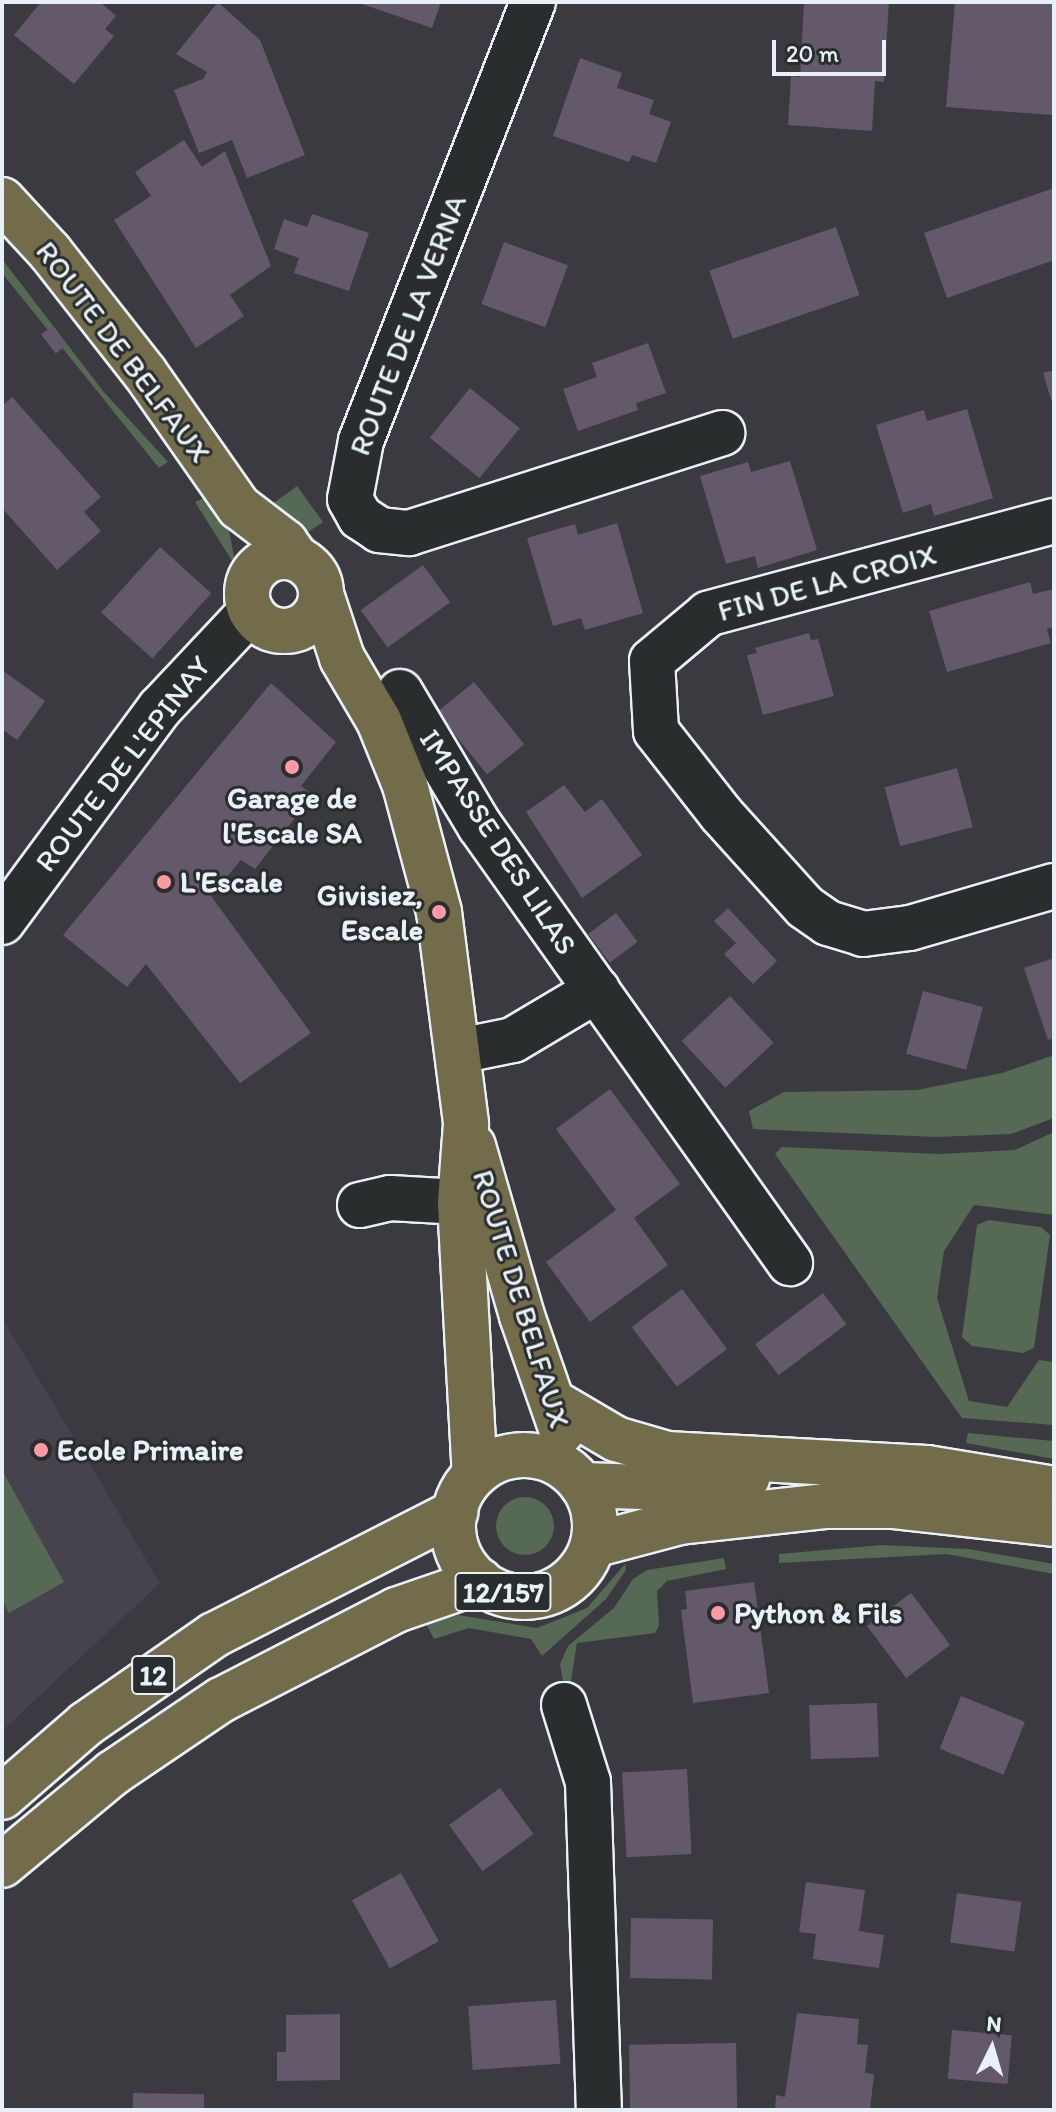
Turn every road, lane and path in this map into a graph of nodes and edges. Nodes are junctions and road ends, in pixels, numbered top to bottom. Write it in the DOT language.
graph roads {
  1 [pos="533,2"];
  2 [pos="2,200"];
  3 [pos="722,433"];
  4 [pos="239,507"];
  5 [pos="1054,521"];
  6 [pos="296,558"];
  7 [pos="251,593"];
  8 [pos="322,597"];
  9 [pos="291,631"];
  10 [pos="342,658"];
  11 [pos="400,692"];
  12 [pos="1054,886"];
  13 [pos="2,922"];
  14 [pos="597,990"];
  15 [pos="459,1051"];
  16 [pos="466,1124"];
  17 [pos="460,1202"];
  18 [pos="360,1205"];
  19 [pos="790,1263"];
  20 [pos="553,1402"];
  21 [pos="820,1465"];
  22 [pos="578,1480"];
  23 [pos="1054,1489"];
  24 [pos="465,1494"];
  25 [pos="1054,1524"];
  26 [pos="593,1545"];
  27 [pos="480,1581"];
  28 [pos="564,1705"];
  29 [pos="2,1797"];
  30 [pos="2,1865"];
  31 [pos="599,2110"];
  1 -- 3 [label="street, ROUTE DE LA VERNA"];
  2 -- 4 [label="main road, ROUTE DE BELFAUX"];
  4 -- 6 [label="main road, ROUTE DE BELFAUX"];
  4 -- 7 [label="main road, ROUTE DE BELFAUX"];
  5 -- 12 [label="street, FIN DE LA CROIX"];
  6 -- 7 [label="main road"];
  6 -- 8 [label="main road"];
  7 -- 9 [label="main road"];
  7 -- 13 [label="street, ROUTE DE L'EPINAY"];
  8 -- 9 [label="main road"];
  8 -- 10 [label="main road, ROUTE DE BELFAUX"];
  9 -- 10 [label="main road"];
  10 -- 15 [label="main road, ROUTE DE BELFAUX"];
  11 -- 14 [label="street, IMPASSE DES LILAS"];
  14 -- 15 [label="street, IMPASSE DES LILAS"];
  14 -- 19 [label="street, IMPASSE DES LILAS"];
  15 -- 16 [label="main road, ROUTE DE BELFAUX"];
  16 -- 17 [label="main road, ROUTE DE BELFAUX"];
  16 -- 20 [label="main road, ROUTE DE BELFAUX"];
  17 -- 18 [label="street"];
  17 -- 24 [label="main road, ROUTE DE BELFAUX"];
  20 -- 21 [label="main road"];
  20 -- 22 [label="main road, ROUTE DE BELFAUX"];
  21 -- 22 [label="main road"];
  21 -- 23 [label="main road"];
  22 -- 24 [label="main road"];
  22 -- 26 [label="main road"];
  24 -- 27 [label="main road, 12/157"];
  24 -- 29 [label="main road, 12"];
  25 -- 26 [label="main road"];
  26 -- 27 [label="main road, 12/157"];
  27 -- 30 [label="main road, 12"];
  28 -- 31 [label="street"];
}
